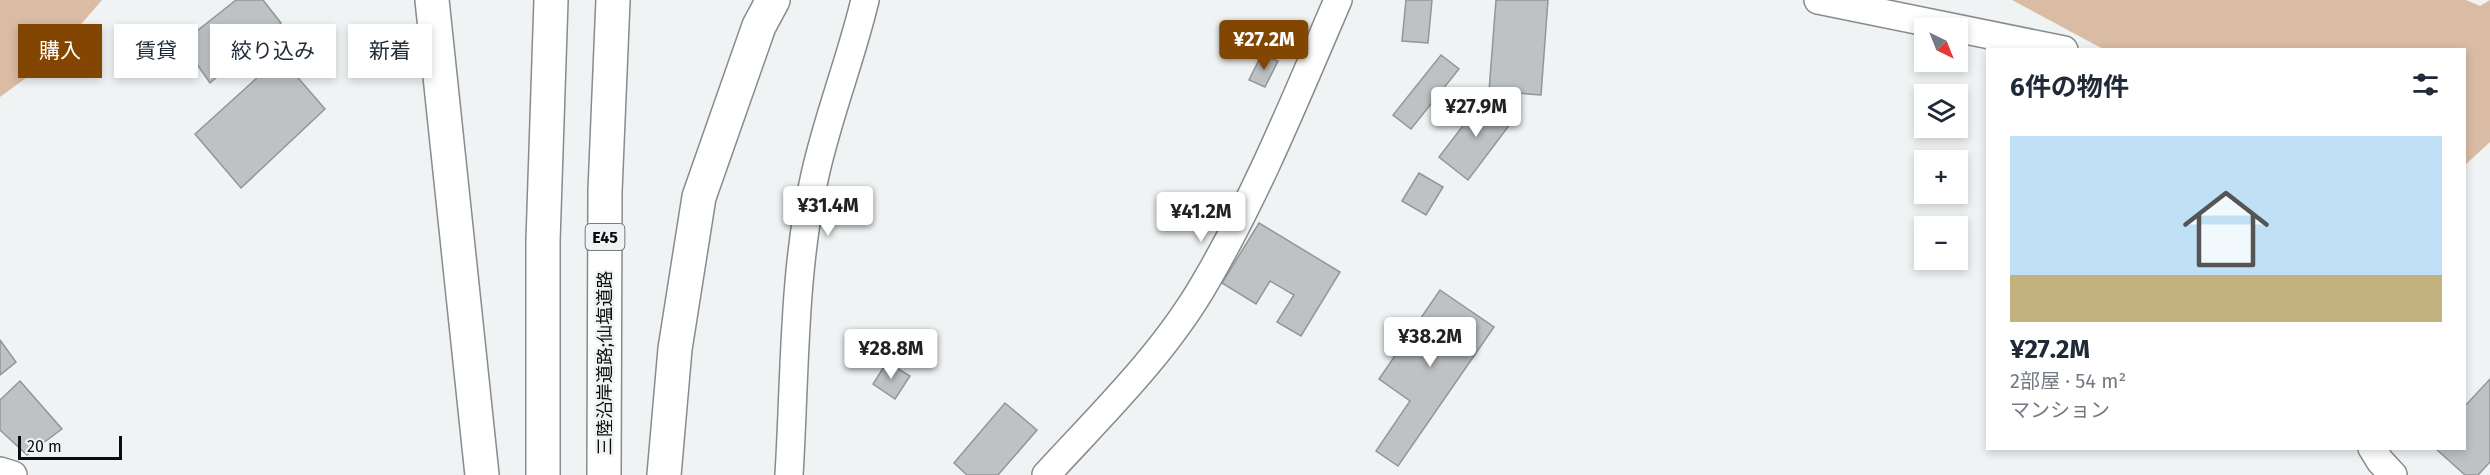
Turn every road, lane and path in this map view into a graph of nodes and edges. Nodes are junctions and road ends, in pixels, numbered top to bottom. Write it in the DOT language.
graph roads {
  1 [pos="432,0"];
  2 [pos="551,0"];
  3 [pos="613,0"];
  4 [pos="773,0"];
  5 [pos="865,0"];
  6 [pos="1338,0"];
  7 [pos="1818,0"];
  8 [pos="2054,48"];
  9 [pos="2373,450"];
  10 [pos="0,471"];
  11 [pos="13,475"];
  12 [pos="482,475"];
  13 [pos="543,475"];
  14 [pos="604,475"];
  15 [pos="664,475"];
  16 [pos="789,475"];
  17 [pos="1046,475"];
  18 [pos="2394,475"];
  1 -- 12 [label="highway"];
  2 -- 13 [label="highway"];
  3 -- 14 [label="highway, 三陸沿岸道路;仙塩道路 / E45"];
  4 -- 15 [label="highway"];
  5 -- 16 [label="street"];
  6 -- 17 [label="street"];
  7 -- 8 [label="street"];
  9 -- 18 [label="street"];
  10 -- 11 [label="street"];
}
